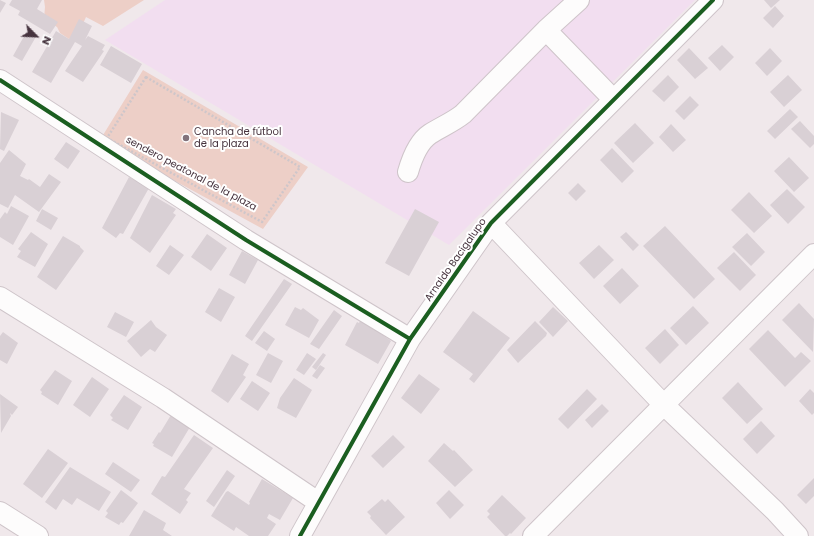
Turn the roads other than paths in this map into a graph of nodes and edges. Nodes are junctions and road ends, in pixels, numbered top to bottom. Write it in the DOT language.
graph roads {
  1 [pos="579,0"];
  2 [pos="713,0"];
  3 [pos="546,30"];
  4 [pos="0,80"];
  5 [pos="613,99"];
  6 [pos="408,172"];
  7 [pos="490,223"];
  8 [pos="814,254"];
  9 [pos="0,297"];
  10 [pos="410,338"];
  11 [pos="664,405"];
  12 [pos="318,502"];
  13 [pos="0,512"];
  14 [pos="38,536"];
  15 [pos="300,536"];
  16 [pos="533,536"];
  17 [pos="798,536"];
  1 -- 3 [label="street"];
  2 -- 5 [label="street, Arnaldo Bacigalupo"];
  3 -- 5 [label="street"];
  3 -- 6 [label="street"];
  4 -- 10 [label="street"];
  5 -- 7 [label="street, Arnaldo Bacigalupo"];
  7 -- 10 [label="street, Arnaldo Bacigalupo"];
  7 -- 11 [label="street"];
  8 -- 11 [label="street"];
  9 -- 12 [label="street"];
  10 -- 12 [label="street, Arnaldo Bacigalupo"];
  11 -- 16 [label="street"];
  11 -- 17 [label="street"];
  12 -- 15 [label="street, Arnaldo Bacigalupo"];
  13 -- 14 [label="street"];
}
